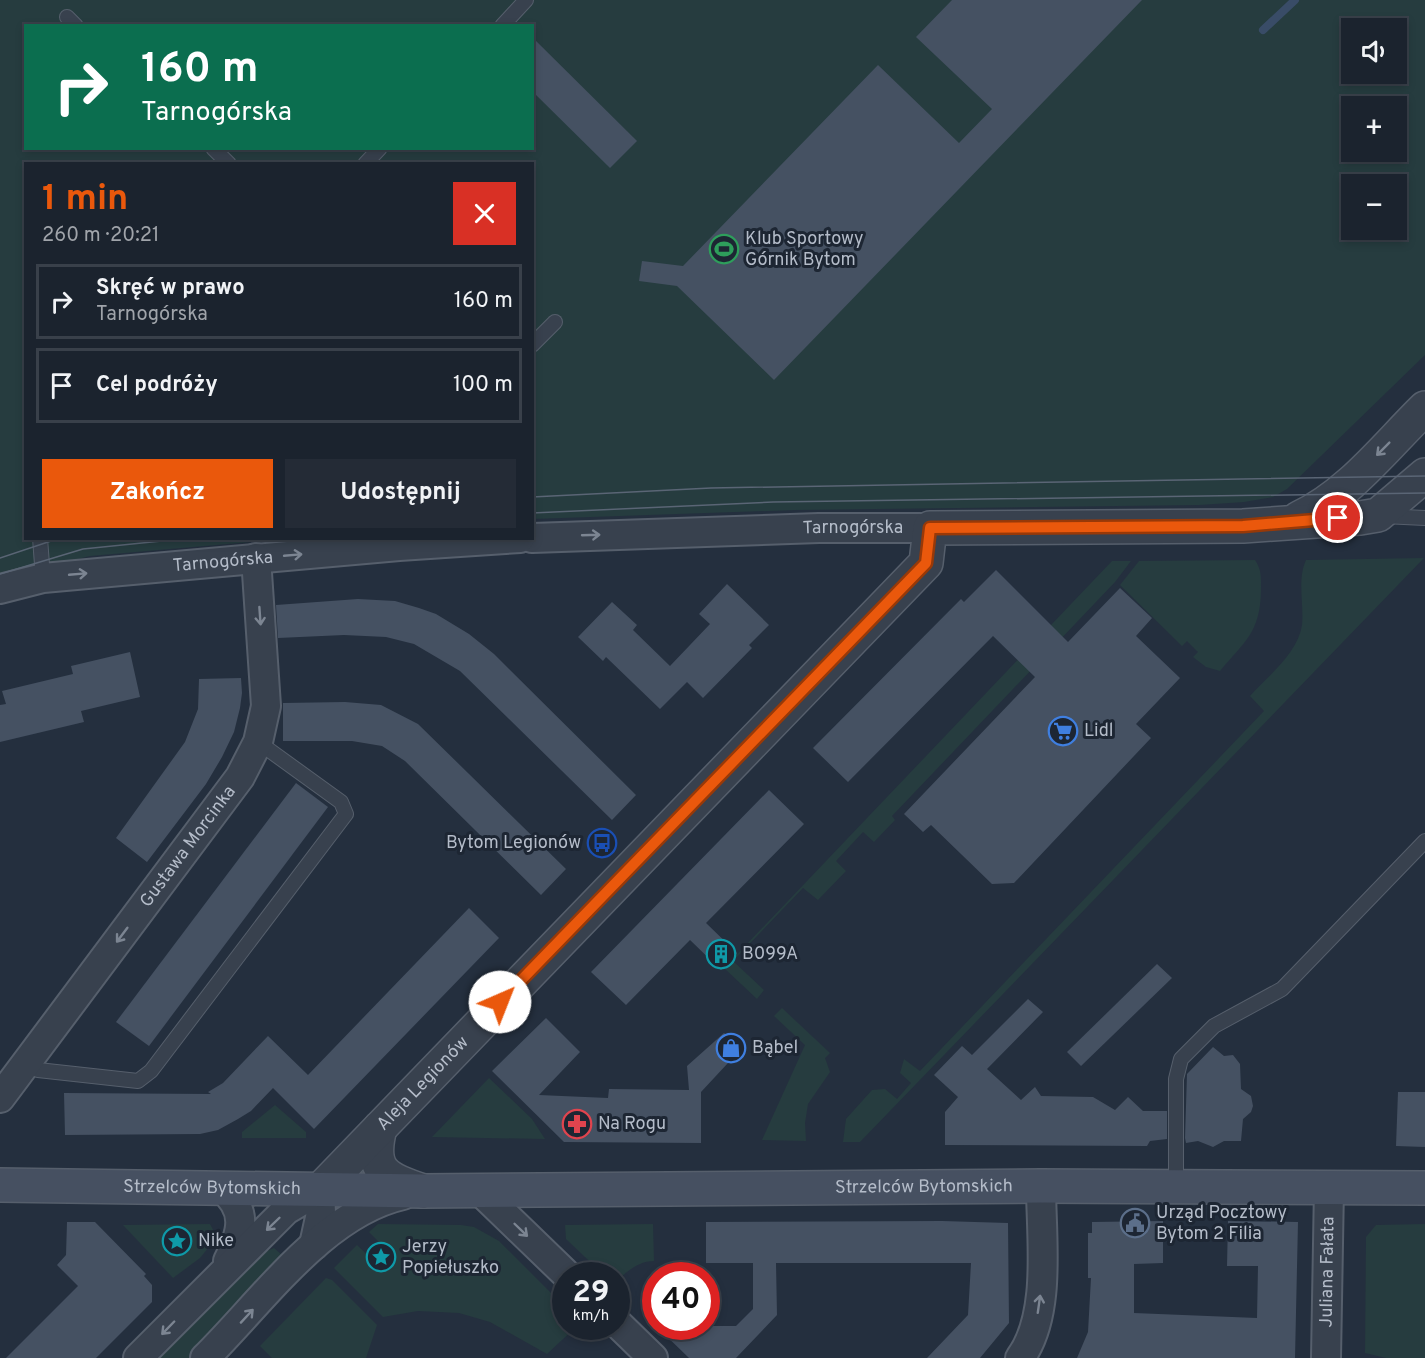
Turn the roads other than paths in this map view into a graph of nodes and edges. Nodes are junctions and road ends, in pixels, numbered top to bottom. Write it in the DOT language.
graph roads {
  1 [pos="526,0"];
  2 [pos="504,24"];
  3 [pos="215,150"];
  4 [pos="378,150"];
  5 [pos="227,162"];
  6 [pos="367,162"];
  7 [pos="555,322"];
  8 [pos="534,343"];
  9 [pos="1425,408"];
  10 [pos="1425,475"];
  11 [pos="1378,515"];
  12 [pos="1425,518"];
  13 [pos="1295,520"];
  14 [pos="930,528"];
  15 [pos="534,538"];
  16 [pos="40,540"];
  17 [pos="460,540"];
  18 [pos="399,542"];
  19 [pos="256,558"];
  20 [pos="43,578"];
  21 [pos="0,588"];
  22 [pos="258,742"];
  23 [pos="1425,841"];
  24 [pos="27,1062"];
  25 [pos="0,1098"];
  26 [pos="380,1128"];
  27 [pos="0,1185"];
  28 [pos="1041,1186"];
  29 [pos="1176,1187"];
  30 [pos="1329,1187"];
  31 [pos="221,1188"];
  32 [pos="1425,1188"];
  33 [pos="320,1190"];
  34 [pos="479,1190"];
  35 [pos="423,1191"];
  36 [pos="314,1245"];
  37 [pos="554,1262"];
  38 [pos="223,1271"];
  39 [pos="630,1336"];
  40 [pos="138,1358"];
  41 [pos="205,1358"];
  42 [pos="653,1358"];
  43 [pos="1020,1358"];
  44 [pos="1326,1358"];
  1 -- 2 [label="lane"];
  3 -- 5 [label="lane"];
  4 -- 6 [label="lane"];
  7 -- 8 [label="lane"];
  9 -- 13 [label="street, one-way"];
  10 -- 11 [label="street"];
  11 -- 12 [label="lane, Tarnogórska"];
  11 -- 13 [label="street, Tarnogórska"];
  13 -- 14 [label="street, Tarnogórska"];
  15 -- 14 [label="street, Tarnogórska, one-way"];
  14 -- 26 [label="street, Aleja Legionów"];
  16 -- 20 [label="lane"];
  17 -- 18 [label="street, Tarnogórska"];
  19 -- 18 [label="street, Tarnogórska, one-way"];
  20 -- 19 [label="street, Tarnogórska, one-way"];
  19 -- 22 [label="street, Gustawa Morcinka, one-way"];
  20 -- 21 [label="street, Tarnogórska"];
  22 -- 24 [label="street, Gustawa Morcinka, one-way"];
  22 -- 24 [label="lane"];
  23 -- 29 [label="lane"];
  24 -- 25 [label="street, Gustawa Morcinka"];
  26 -- 33 [label="street, Aleja Legionów"];
  26 -- 35 [label="street, Strzelców Bytomskich"];
  27 -- 31 [label="main road, Strzelców Bytomskich"];
  28 -- 29 [label="main road, Strzelców Bytomskich"];
  28 -- 34 [label="main road, Strzelców Bytomskich"];
  43 -- 28 [label="street, one-way"];
  29 -- 30 [label="main road, Strzelców Bytomskich"];
  30 -- 32 [label="main road, Strzelców Bytomskich"];
  30 -- 44 [label="street, Juliana Fałata"];
  31 -- 33 [label="main road, Strzelców Bytomskich"];
  31 -- 38 [label="street"];
  33 -- 35 [label="main road, Strzelców Bytomskich"];
  33 -- 36 [label="street"];
  33 -- 38 [label="street, Aleja Legionów, one-way"];
  34 -- 35 [label="main road, Strzelców Bytomskich"];
  34 -- 37 [label="street, one-way"];
  35 -- 36 [label="street"];
  41 -- 36 [label="street, one-way"];
  38 -- 40 [label="street, Aleja Legionów, one-way"];
  39 -- 42 [label="street"];
}
